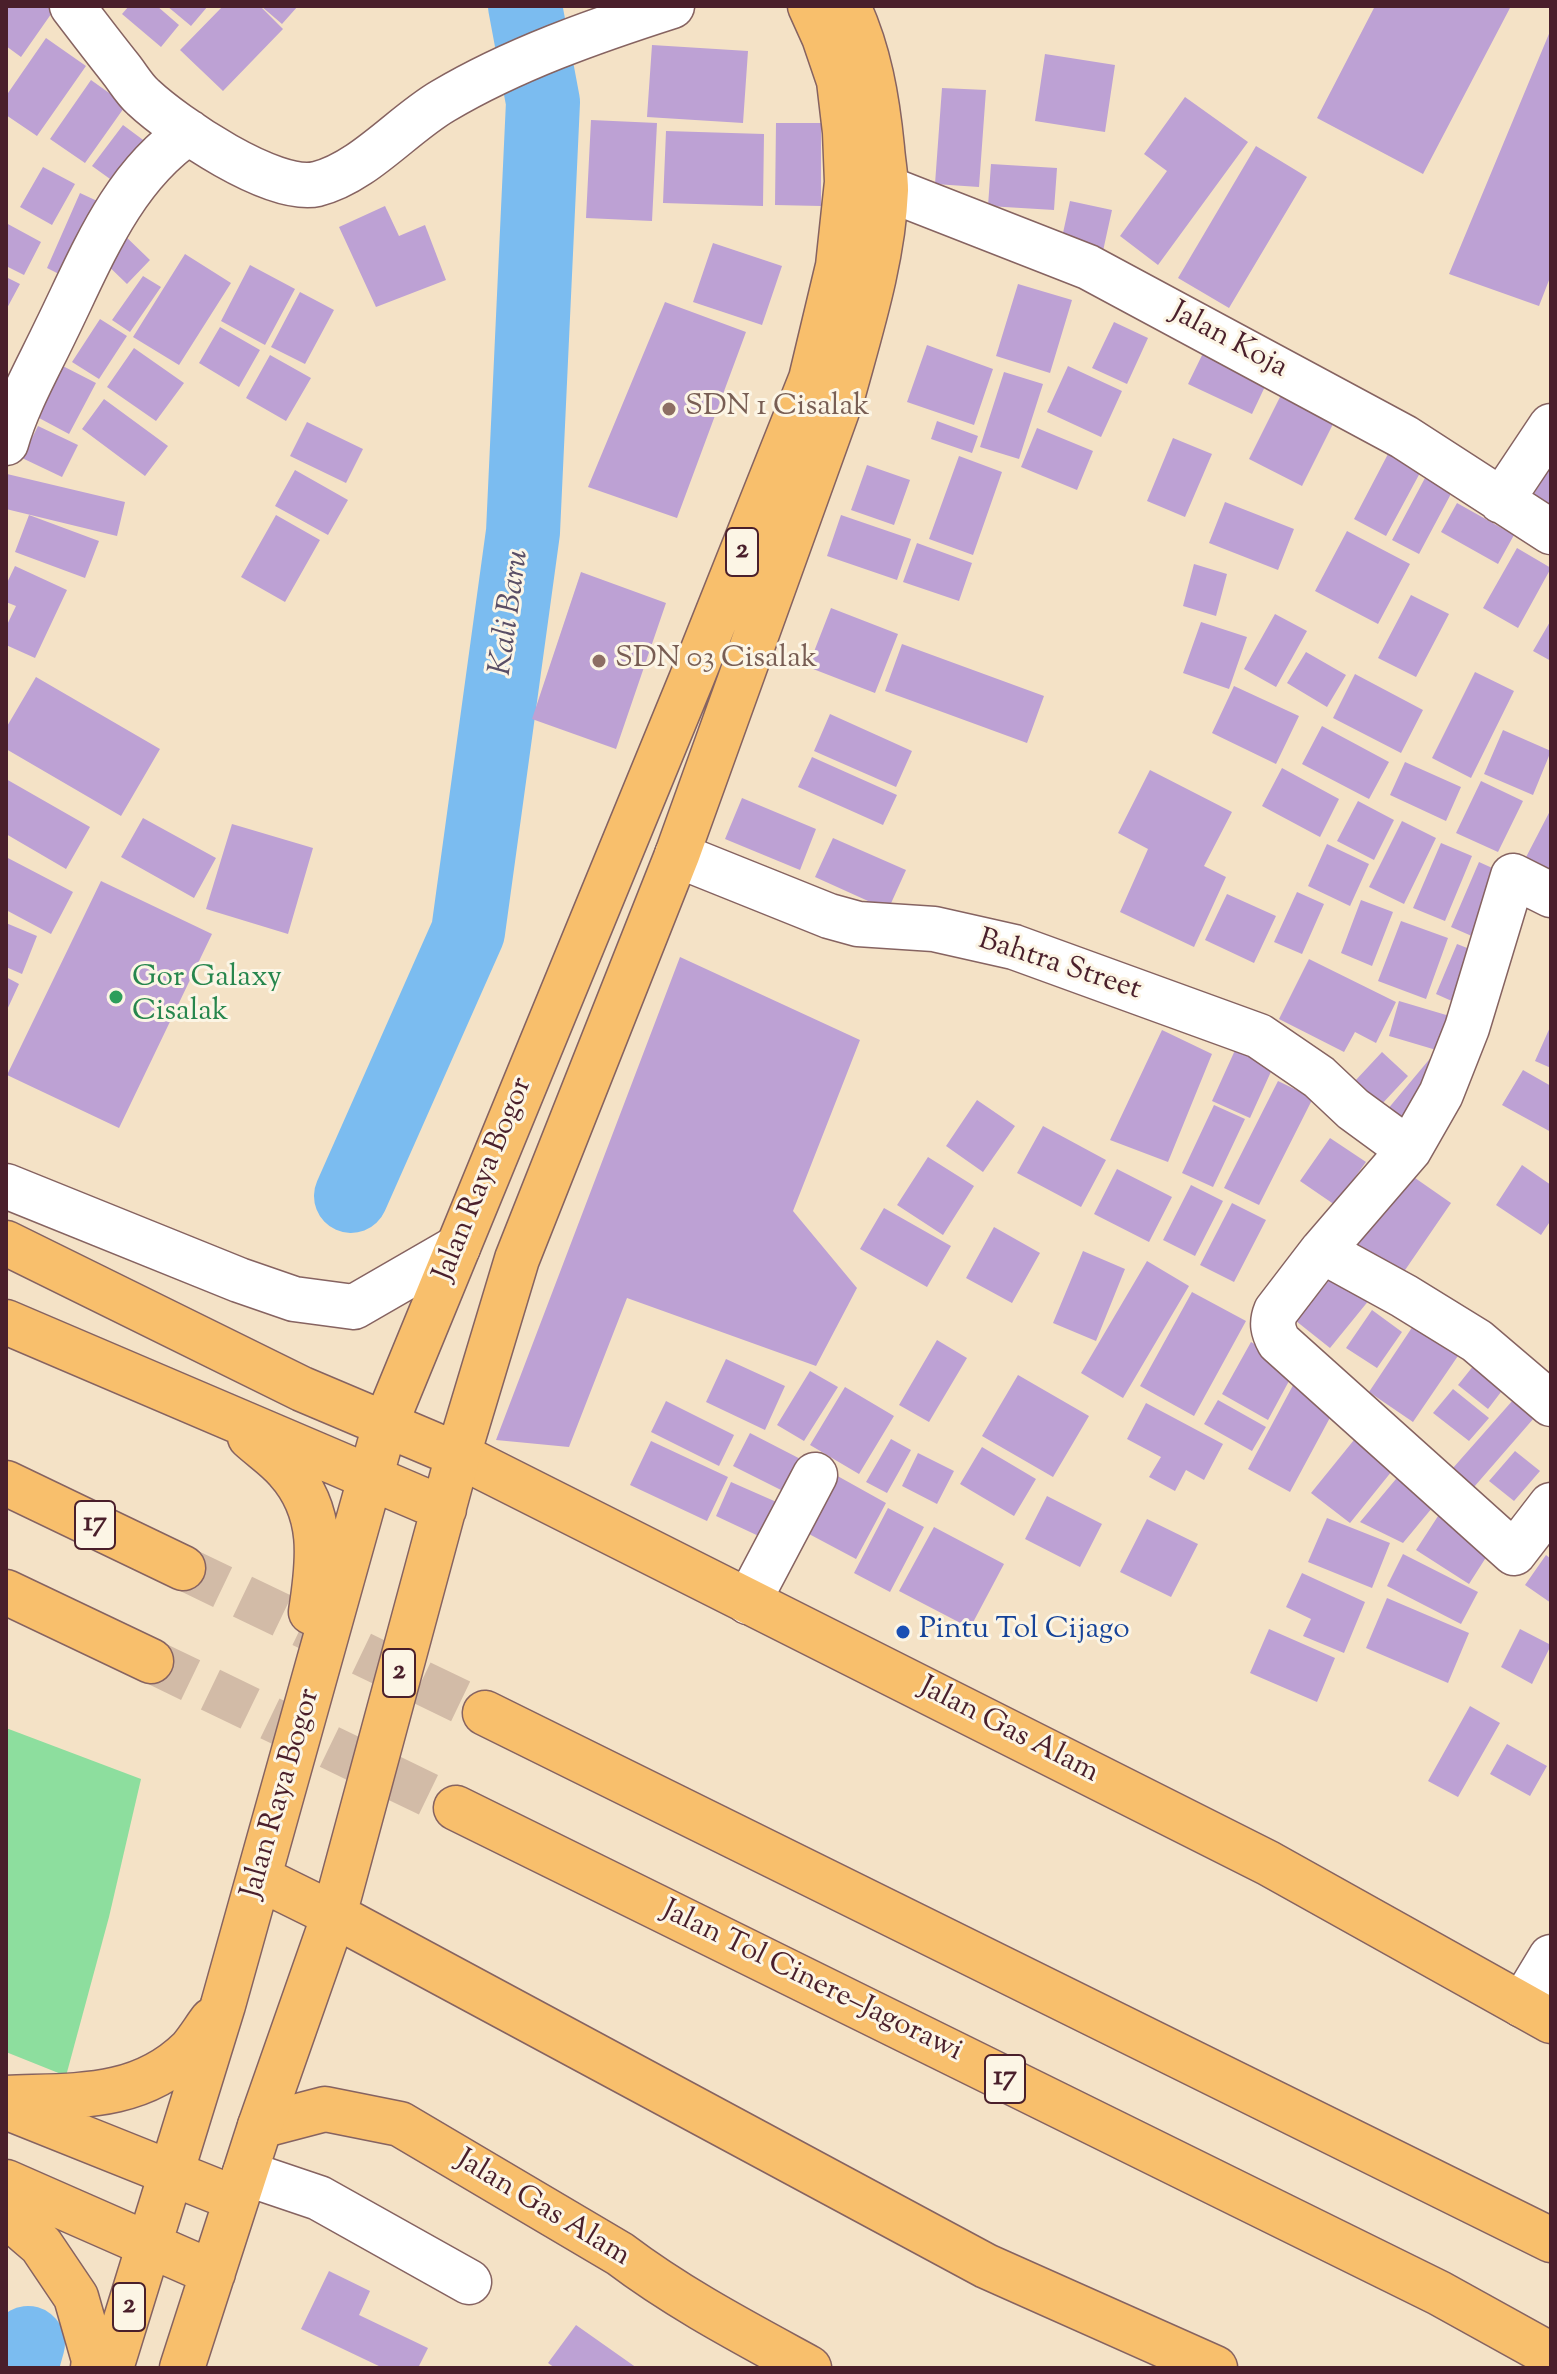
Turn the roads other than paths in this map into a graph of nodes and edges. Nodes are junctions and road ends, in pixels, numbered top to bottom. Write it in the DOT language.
graph roads {
  1 [pos="72,6"];
  2 [pos="672,6"];
  3 [pos="810,6"];
  4 [pos="848,6"];
  5 [pos="189,132"];
  6 [pos="886,188"];
  7 [pos="1551,426"];
  8 [pos="6,443"];
  9 [pos="1501,501"];
  10 [pos="1551,532"];
  11 [pos="677,855"];
  12 [pos="1532,886"];
  13 [pos="1409,1150"];
  14 [pos="6,1186"];
  15 [pos="6,1243"];
  16 [pos="458,1247"];
  17 [pos="1322,1251"];
  18 [pos="6,1322"];
  19 [pos="1551,1404"];
  20 [pos="227,1416"];
  21 [pos="385,1425"];
  22 [pos="458,1455"];
  23 [pos="815,1475"];
  24 [pos="371,1478"];
  25 [pos="6,1483"];
  26 [pos="1551,1505"];
  27 [pos="444,1509"];
  28 [pos="183,1568"];
  29 [pos="6,1592"];
  30 [pos="748,1602"];
  31 [pos="151,1661"];
  32 [pos="485,1713"];
  33 [pos="284,1788"];
  34 [pos="456,1808"];
  35 [pos="259,1878"];
  36 [pos="334,1915"];
  37 [pos="1551,1957"];
  38 [pos="223,2005"];
  39 [pos="1537,2013"];
  40 [pos="6,2098"];
  41 [pos="6,2107"];
  42 [pos="260,2126"];
  43 [pos="171,2174"];
  44 [pos="6,2182"];
  45 [pos="240,2186"];
  46 [pos="6,2215"];
  47 [pos="1551,2240"];
  48 [pos="147,2246"];
  49 [pos="213,2273"];
  50 [pos="469,2282"];
  51 [pos="1551,2355"];
  52 [pos="93,2368"];
  53 [pos="111,2368"];
  54 [pos="182,2368"];
  55 [pos="809,2368"];
  56 [pos="1215,2368"];
  1 -- 5 [label="street"];
  2 -- 5 [label="street"];
  3 -- 16 [label="main road, Jalan Raya Bogor / 2"];
  4 -- 6 [label="main road, Jalan Raya Bogor / 2"];
  5 -- 8 [label="street"];
  6 -- 9 [label="street, Jalan Koja"];
  6 -- 11 [label="main road, Jalan Raya Bogor / 2"];
  7 -- 9 [label="street"];
  9 -- 10 [label="street, Jalan Koja"];
  11 -- 13 [label="street, Bahtra Street"];
  11 -- 22 [label="main road, Jalan Raya Bogor / 2"];
  12 -- 13 [label="street"];
  13 -- 17 [label="street"];
  14 -- 16 [label="street"];
  15 -- 21 [label="main road, Jalan Gas Alam"];
  16 -- 21 [label="main road, Jalan Raya Bogor / 2"];
  17 -- 19 [label="street"];
  17 -- 26 [label="street"];
  18 -- 20 [label="main road"];
  20 -- 24 [label="main road"];
  20 -- 33 [label="main road"];
  21 -- 22 [label="main road, Jalan Gas Alam"];
  21 -- 24 [label="main road, Jalan Raya Bogor / 2"];
  22 -- 27 [label="main road, Jalan Raya Bogor"];
  22 -- 30 [label="main road, Jalan Gas Alam"];
  23 -- 30 [label="street"];
  24 -- 27 [label="main road"];
  24 -- 33 [label="main road, Jalan Raya Bogor / 2"];
  25 -- 28 [label="main road, 17"];
  27 -- 36 [label="main road, 2"];
  29 -- 31 [label="main road"];
  30 -- 39 [label="main road, Jalan Gas Alam"];
  32 -- 47 [label="main road"];
  33 -- 35 [label="main road, Jalan Raya Bogor / 2"];
  34 -- 51 [label="main road, Jalan Tol Cinere–Jagorawi / 17"];
  35 -- 36 [label="main road"];
  35 -- 38 [label="main road, Jalan Raya Bogor / 2"];
  36 -- 42 [label="main road"];
  36 -- 56 [label="main road"];
  37 -- 39 [label="street"];
  38 -- 40 [label="main road"];
  38 -- 43 [label="main road, Jalan Raya Bogor / 2"];
  41 -- 43 [label="main road"];
  42 -- 45 [label="main road"];
  42 -- 55 [label="main road, Jalan Gas Alam"];
  43 -- 45 [label="main road"];
  43 -- 48 [label="main road, Jalan Raya Bogor / 2"];
  44 -- 48 [label="main road"];
  45 -- 49 [label="main road"];
  45 -- 50 [label="street"];
  46 -- 52 [label="main road"];
  48 -- 49 [label="main road"];
  48 -- 53 [label="main road, Jalan Raya Bogor / 2"];
  49 -- 54 [label="main road"];
}
